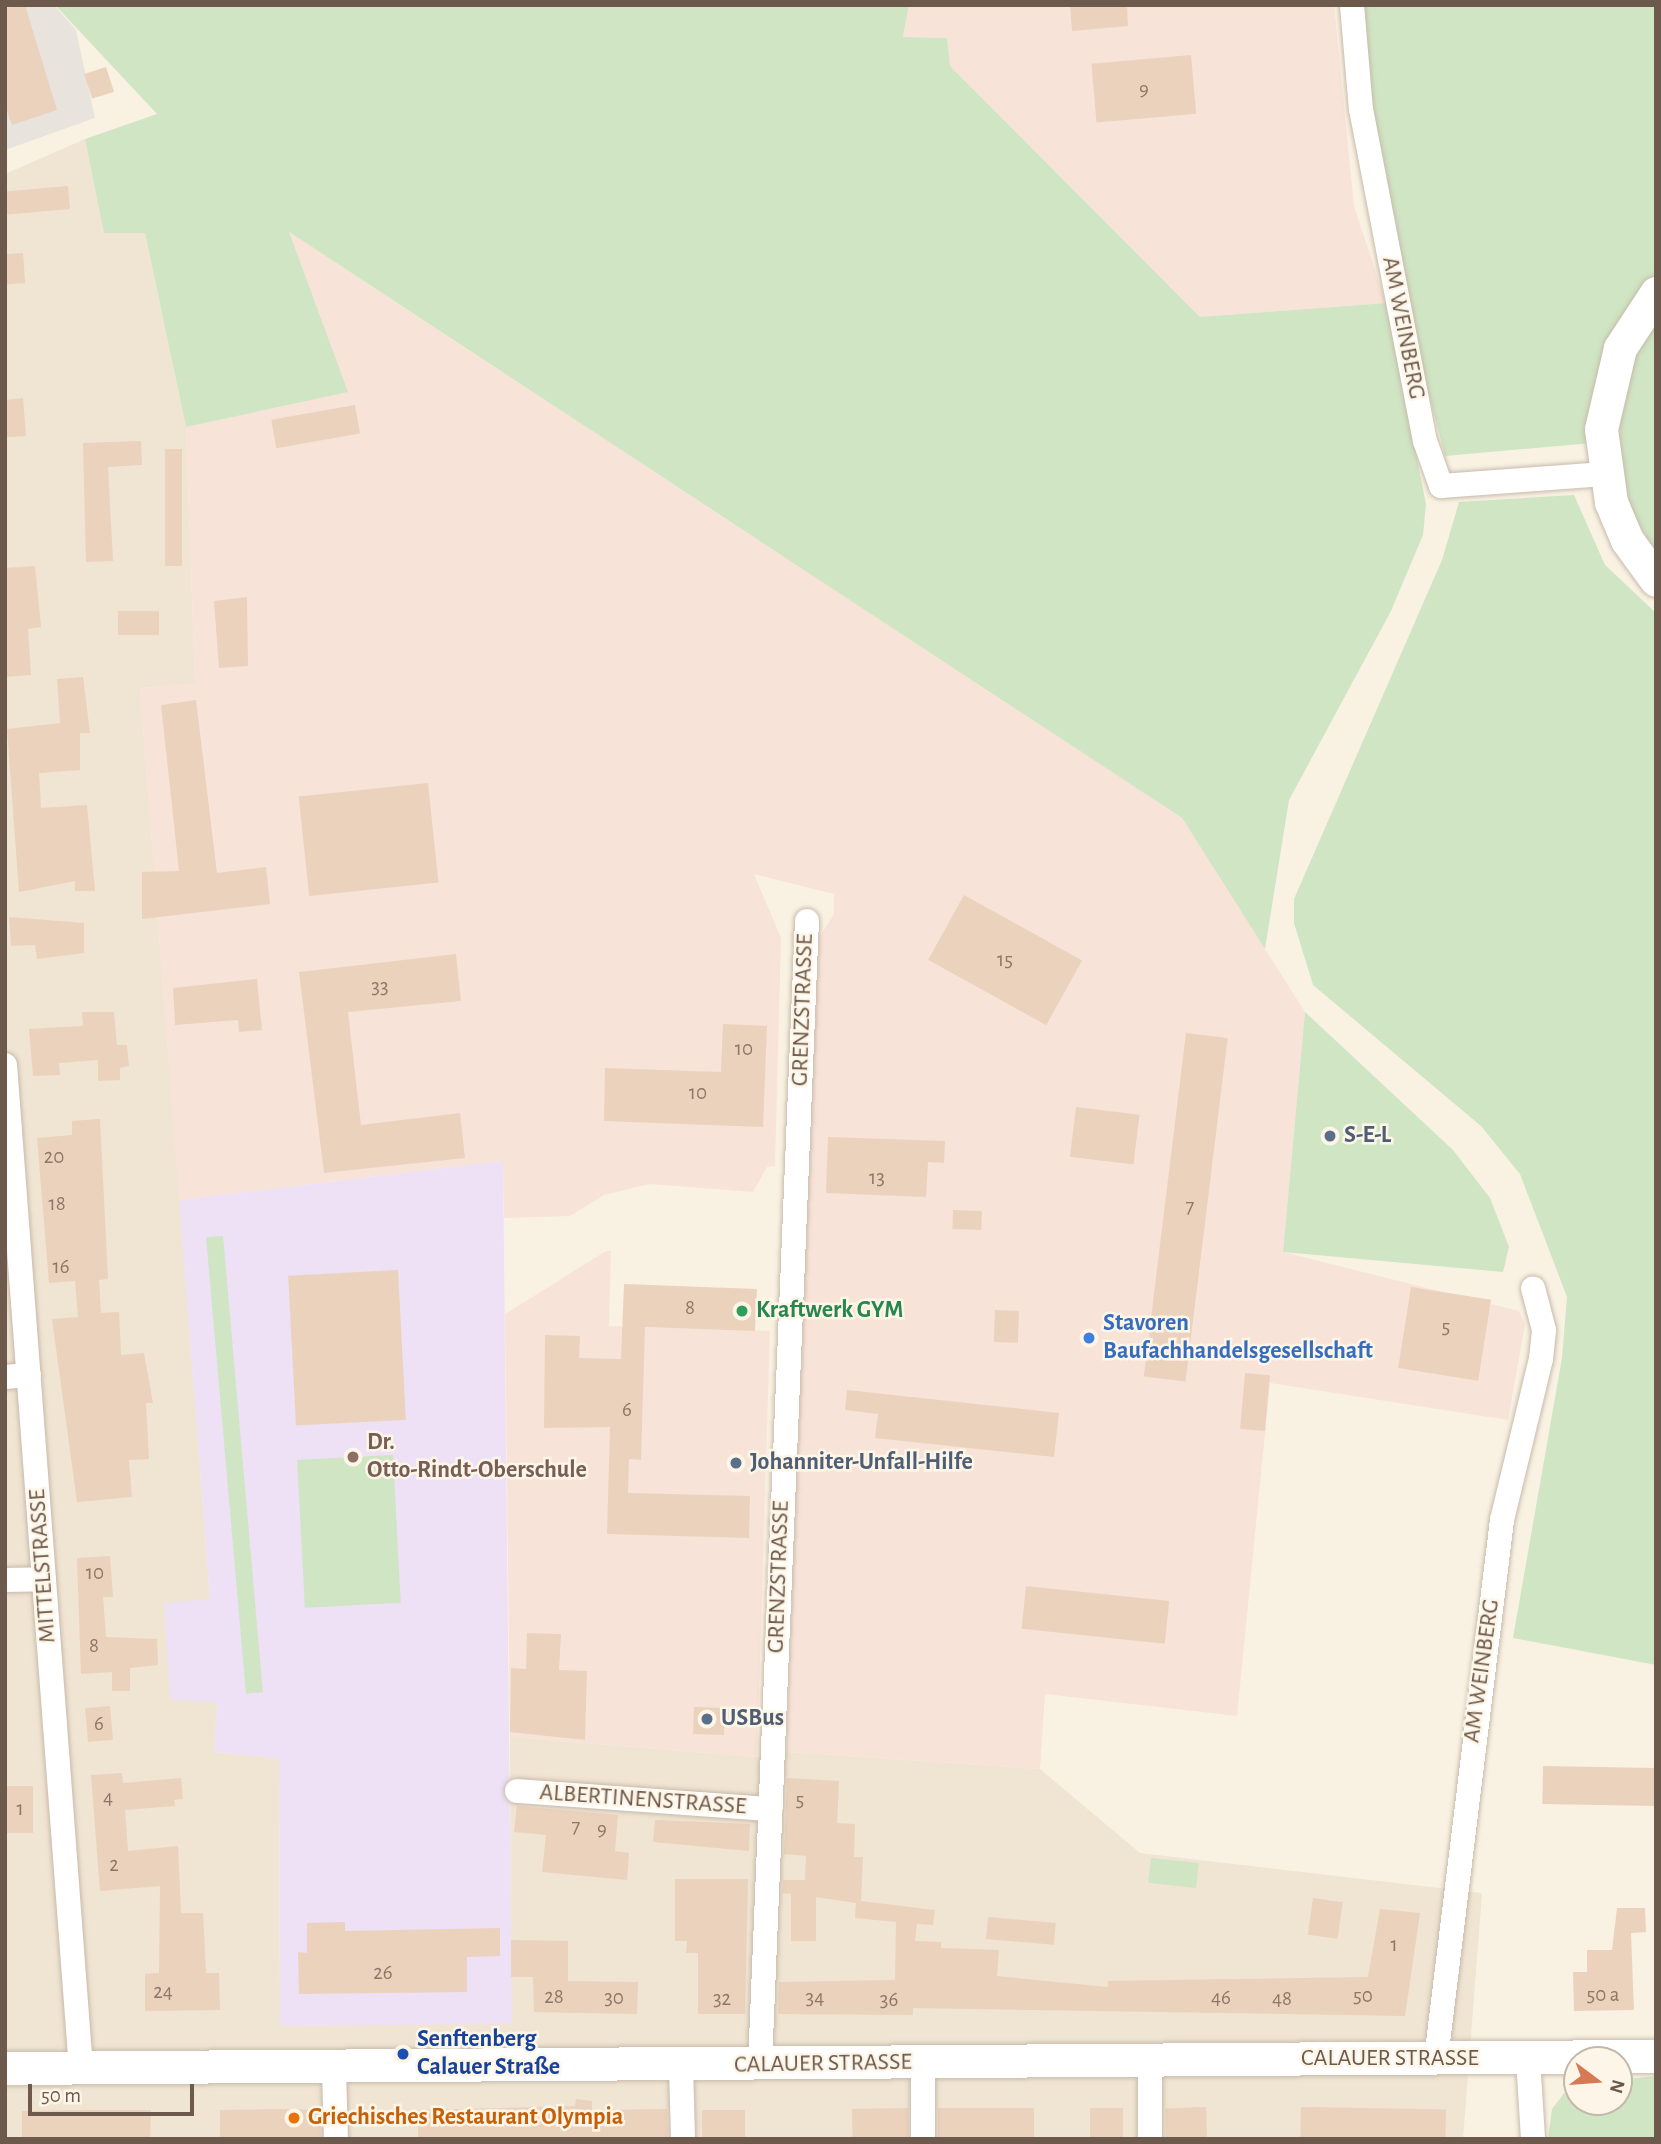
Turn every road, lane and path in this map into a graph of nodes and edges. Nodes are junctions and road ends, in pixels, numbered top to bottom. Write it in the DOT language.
graph roads {
  1 [pos="1353,5"];
  2 [pos="1656,293"];
  3 [pos="1605,474"];
  4 [pos="1656,580"];
  5 [pos="807,921"];
  6 [pos="5,1065"];
  7 [pos="1533,1288"];
  8 [pos="17,1376"];
  9 [pos="44,1579"];
  10 [pos="5,1580"];
  11 [pos="517,1791"];
  12 [pos="770,1809"];
  13 [pos="1648,2057"];
  14 [pos="1436,2059"];
  15 [pos="1528,2059"];
  16 [pos="1150,2061"];
  17 [pos="923,2062"];
  18 [pos="760,2065"];
  19 [pos="681,2066"];
  20 [pos="5,2068"];
  21 [pos="81,2068"];
  22 [pos="334,2069"];
  23 [pos="336,2139"];
  24 [pos="683,2139"];
  25 [pos="923,2139"];
  26 [pos="1150,2139"];
  27 [pos="1533,2139"];
  1 -- 3 [label="street, AM WEINBERG"];
  2 -- 3 [label="street"];
  3 -- 4 [label="street"];
  5 -- 12 [label="street, GRENZSTRASSE"];
  6 -- 8 [label="street, MITTELSTRASSE"];
  7 -- 14 [label="street, AM WEINBERG"];
  8 -- 9 [label="street, MITTELSTRASSE"];
  9 -- 10 [label="street"];
  9 -- 21 [label="street, MITTELSTRASSE"];
  11 -- 12 [label="street, ALBERTINENSTRASSE"];
  12 -- 18 [label="street, GRENZSTRASSE"];
  13 -- 15 [label="street, CALAUER STRASSE"];
  14 -- 15 [label="street, CALAUER STRASSE"];
  14 -- 16 [label="street, CALAUER STRASSE"];
  15 -- 27 [label="street"];
  16 -- 17 [label="street, CALAUER STRASSE"];
  16 -- 26 [label="street"];
  17 -- 18 [label="street, CALAUER STRASSE"];
  17 -- 25 [label="street"];
  18 -- 19 [label="street, CALAUER STRASSE"];
  19 -- 22 [label="street, CALAUER STRASSE"];
  19 -- 24 [label="street"];
  20 -- 21 [label="street, CALAUER STRASSE"];
  21 -- 22 [label="street, CALAUER STRASSE"];
  22 -- 23 [label="street"];
}
